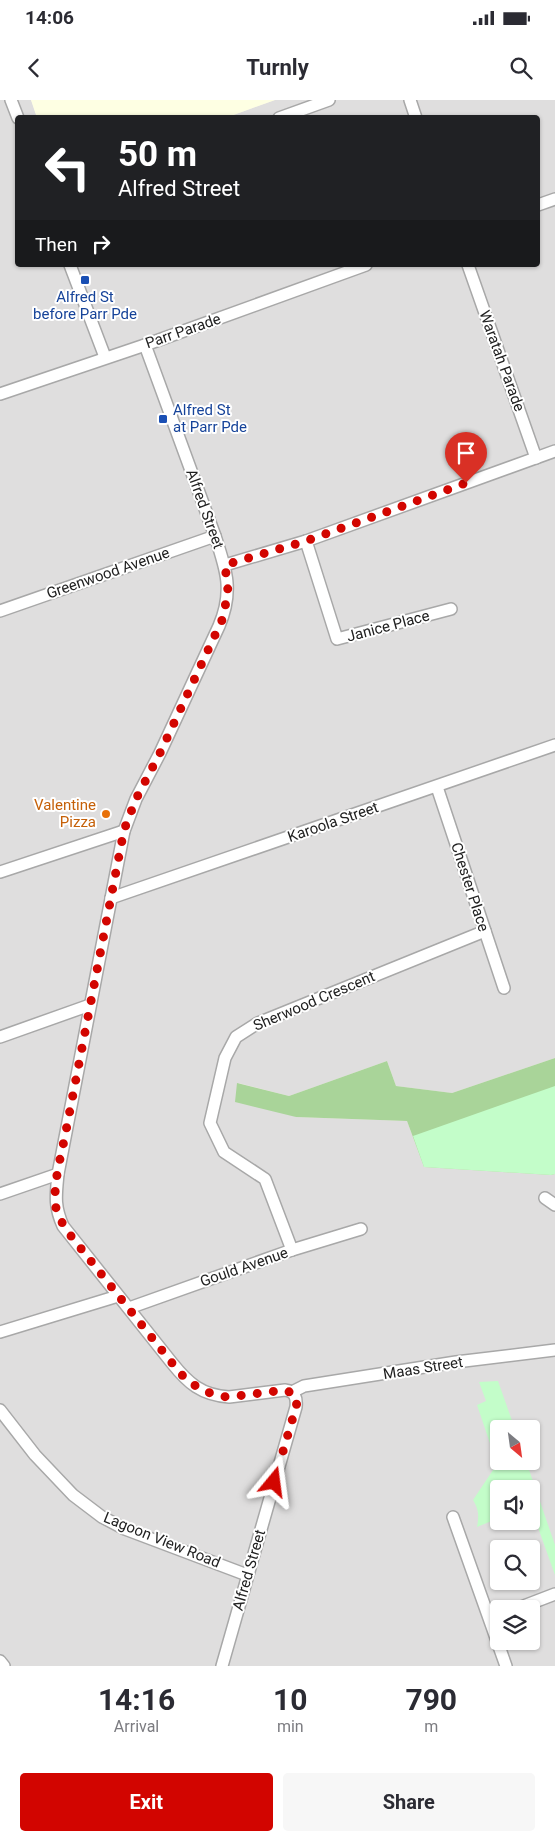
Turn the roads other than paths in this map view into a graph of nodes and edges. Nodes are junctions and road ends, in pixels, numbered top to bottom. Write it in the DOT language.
graph roads {
  1 [pos="11,100"];
  2 [pos="328,100"];
  3 [pos="410,100"];
  4 [pos="17,115"];
  5 [pos="287,115"];
  6 [pos="415,115"];
  7 [pos="555,199"];
  8 [pos="540,204"];
  9 [pos="71,267"];
  10 [pos="360,267"];
  11 [pos="469,267"];
  12 [pos="145,344"];
  13 [pos="105,358"];
  14 [pos="0,394"];
  15 [pos="553,451"];
  16 [pos="536,458"];
  17 [pos="555,464"];
  18 [pos="215,536"];
  19 [pos="306,541"];
  20 [pos="225,565"];
  21 [pos="451,608"];
  22 [pos="0,611"];
  23 [pos="555,745"];
  24 [pos="437,787"];
  25 [pos="124,830"];
  26 [pos="0,872"];
  27 [pos="111,898"];
  28 [pos="485,931"];
  29 [pos="504,988"];
  30 [pos="90,1005"];
  31 [pos="0,1036"];
  32 [pos="58,1174"];
  33 [pos="0,1194"];
  34 [pos="545,1198"];
  35 [pos="555,1205"];
  36 [pos="361,1229"];
  37 [pos="292,1250"];
  38 [pos="118,1296"];
  39 [pos="129,1308"];
  40 [pos="0,1332"];
  41 [pos="555,1350"];
  42 [pos="292,1392"];
  43 [pos="0,1410"];
  44 [pos="453,1517"];
  45 [pos="247,1575"];
  46 [pos="555,1594"];
  47 [pos="539,1600"];
  48 [pos="490,1611"];
  49 [pos="502,1650"];
  50 [pos="0,1661"];
  51 [pos="4,1666"];
  52 [pos="222,1666"];
  53 [pos="506,1666"];
  1 -- 4 [label="street"];
  2 -- 5 [label="street"];
  3 -- 6 [label="street"];
  7 -- 8 [label="street"];
  9 -- 13 [label="street"];
  10 -- 12 [label="street, Parr Parade"];
  11 -- 16 [label="street, Waratah Parade"];
  12 -- 13 [label="street, Parr Parade"];
  12 -- 18 [label="street, Alfred Street"];
  13 -- 14 [label="street, Parr Parade"];
  15 -- 16 [label="street"];
  15 -- 17 [label="street"];
  16 -- 19 [label="street"];
  18 -- 20 [label="street, Alfred Street"];
  18 -- 22 [label="street, Greenwood Avenue"];
  19 -- 20 [label="street"];
  19 -- 21 [label="street, Janice Place"];
  20 -- 25 [label="street, Alfred Street"];
  23 -- 24 [label="street, Karoola Street"];
  24 -- 27 [label="street, Karoola Street"];
  24 -- 28 [label="street, Chester Place"];
  25 -- 26 [label="street"];
  25 -- 27 [label="street, Alfred Street"];
  27 -- 30 [label="street, Alfred Street"];
  28 -- 29 [label="street, Chester Place"];
  28 -- 37 [label="street, Sherwood Crescent"];
  30 -- 31 [label="street"];
  30 -- 32 [label="street, Alfred Street"];
  32 -- 33 [label="street"];
  32 -- 38 [label="street, Alfred Street"];
  34 -- 35 [label="street"];
  36 -- 37 [label="street, Gould Avenue"];
  37 -- 39 [label="street, Gould Avenue"];
  38 -- 39 [label="street, Alfred Street"];
  38 -- 40 [label="street"];
  39 -- 42 [label="street, Alfred Street"];
  41 -- 42 [label="street, Maas Street"];
  42 -- 45 [label="street, Alfred Street"];
  43 -- 45 [label="street, Lagoon View Road"];
  44 -- 48 [label="street"];
  45 -- 52 [label="street, Alfred Street"];
  46 -- 47 [label="street"];
  49 -- 53 [label="street"];
  50 -- 51 [label="street"];
}
